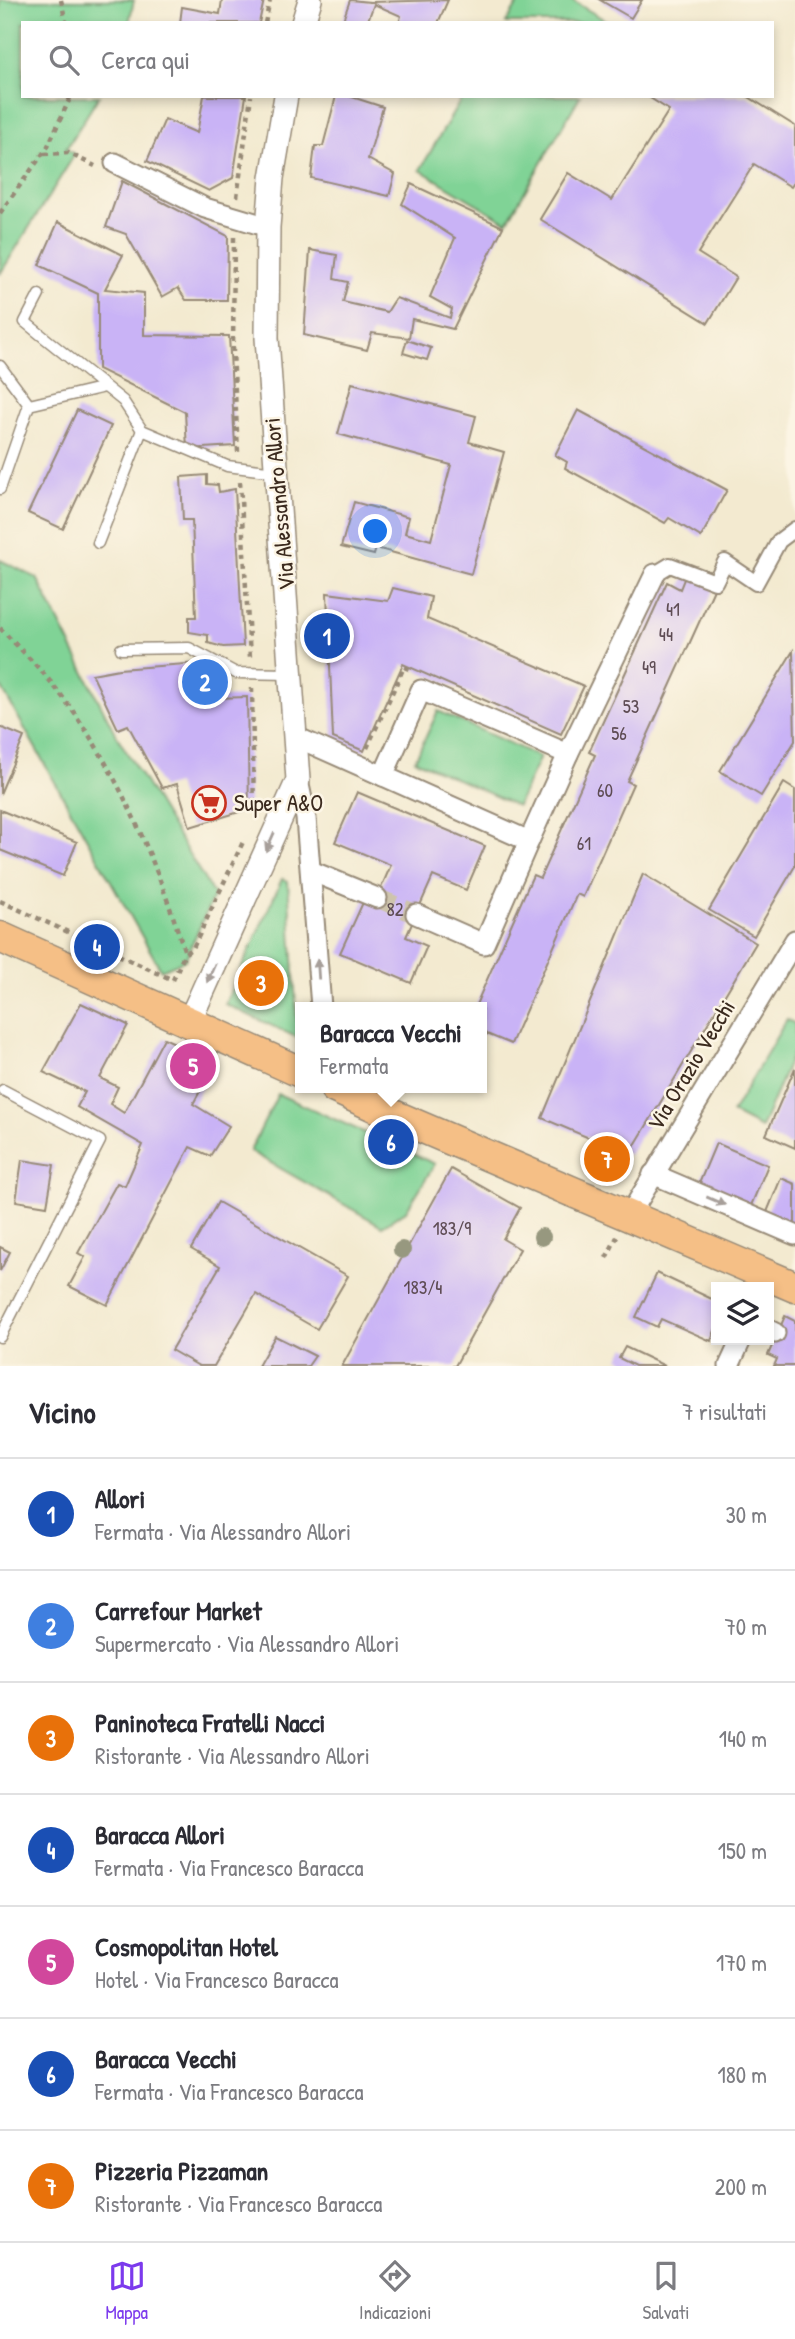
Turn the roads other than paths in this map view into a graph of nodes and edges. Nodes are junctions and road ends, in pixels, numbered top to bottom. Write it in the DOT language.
graph roads {
  1 [pos="310,0"];
  2 [pos="304,21"];
  3 [pos="286,98"];
  4 [pos="115,163"];
  5 [pos="268,227"];
  6 [pos="39,295"];
  7 [pos="0,366"];
  8 [pos="105,387"];
  9 [pos="29,405"];
  10 [pos="142,430"];
  11 [pos="276,472"];
  12 [pos="0,489"];
  13 [pos="795,529"];
  14 [pos="98,543"];
  15 [pos="655,574"];
  16 [pos="121,649"];
  17 [pos="292,674"];
  18 [pos="296,737"];
  19 [pos="568,754"];
  20 [pos="383,776"];
  21 [pos="298,780"];
  22 [pos="529,841"];
  23 [pos="311,871"];
  24 [pos="377,898"];
  25 [pos="416,914"];
  26 [pos="0,937"];
  27 [pos="795,940"];
  28 [pos="789,963"];
  29 [pos="321,1002"];
  30 [pos="189,1022"];
  31 [pos="295,1070"];
  32 [pos="3,1090"];
  33 [pos="345,1093"];
  34 [pos="653,1174"];
  35 [pos="623,1226"];
  36 [pos="795,1235"];
  37 [pos="795,1287"];
  38 [pos="0,1337"];
  39 [pos="739,1345"];
  40 [pos="729,1366"];
  1 -- 2 [label="street"];
  3 -- 5 [label="street, Via Alessandro Allori"];
  4 -- 5 [label="street"];
  5 -- 11 [label="street, Via Alessandro Allori"];
  6 -- 8 [label="lane"];
  7 -- 9 [label="lane"];
  8 -- 9 [label="lane"];
  8 -- 10 [label="lane"];
  9 -- 12 [label="lane"];
  10 -- 11 [label="lane"];
  10 -- 14 [label="lane"];
  11 -- 17 [label="street, Via Alessandro Allori"];
  13 -- 15 [label="street"];
  15 -- 19 [label="street"];
  16 -- 17 [label="lane"];
  17 -- 18 [label="street, Via Alessandro Allori"];
  18 -- 20 [label="street"];
  18 -- 21 [label="street, Via Alessandro Allori"];
  19 -- 20 [label="street"];
  19 -- 22 [label="street"];
  20 -- 22 [label="street"];
  21 -- 23 [label="street, Via Alessandro Allori"];
  21 -- 30 [label="street, Via Alessandro Allori, one-way"];
  22 -- 25 [label="street"];
  23 -- 24 [label="street"];
  29 -- 23 [label="street, Via Alessandro Allori, one-way"];
  26 -- 30 [label="main road"];
  27 -- 28 [label="street, Via Orazio Vecchi"];
  28 -- 34 [label="street, Via Orazio Vecchi"];
  30 -- 31 [label="main road"];
  32 -- 38 [label="lane"];
  33 -- 35 [label="main road"];
  34 -- 35 [label="street, Via Orazio Vecchi"];
  34 -- 36 [label="street, one-way"];
  35 -- 37 [label="main road"];
  39 -- 40 [label="street"];
}
